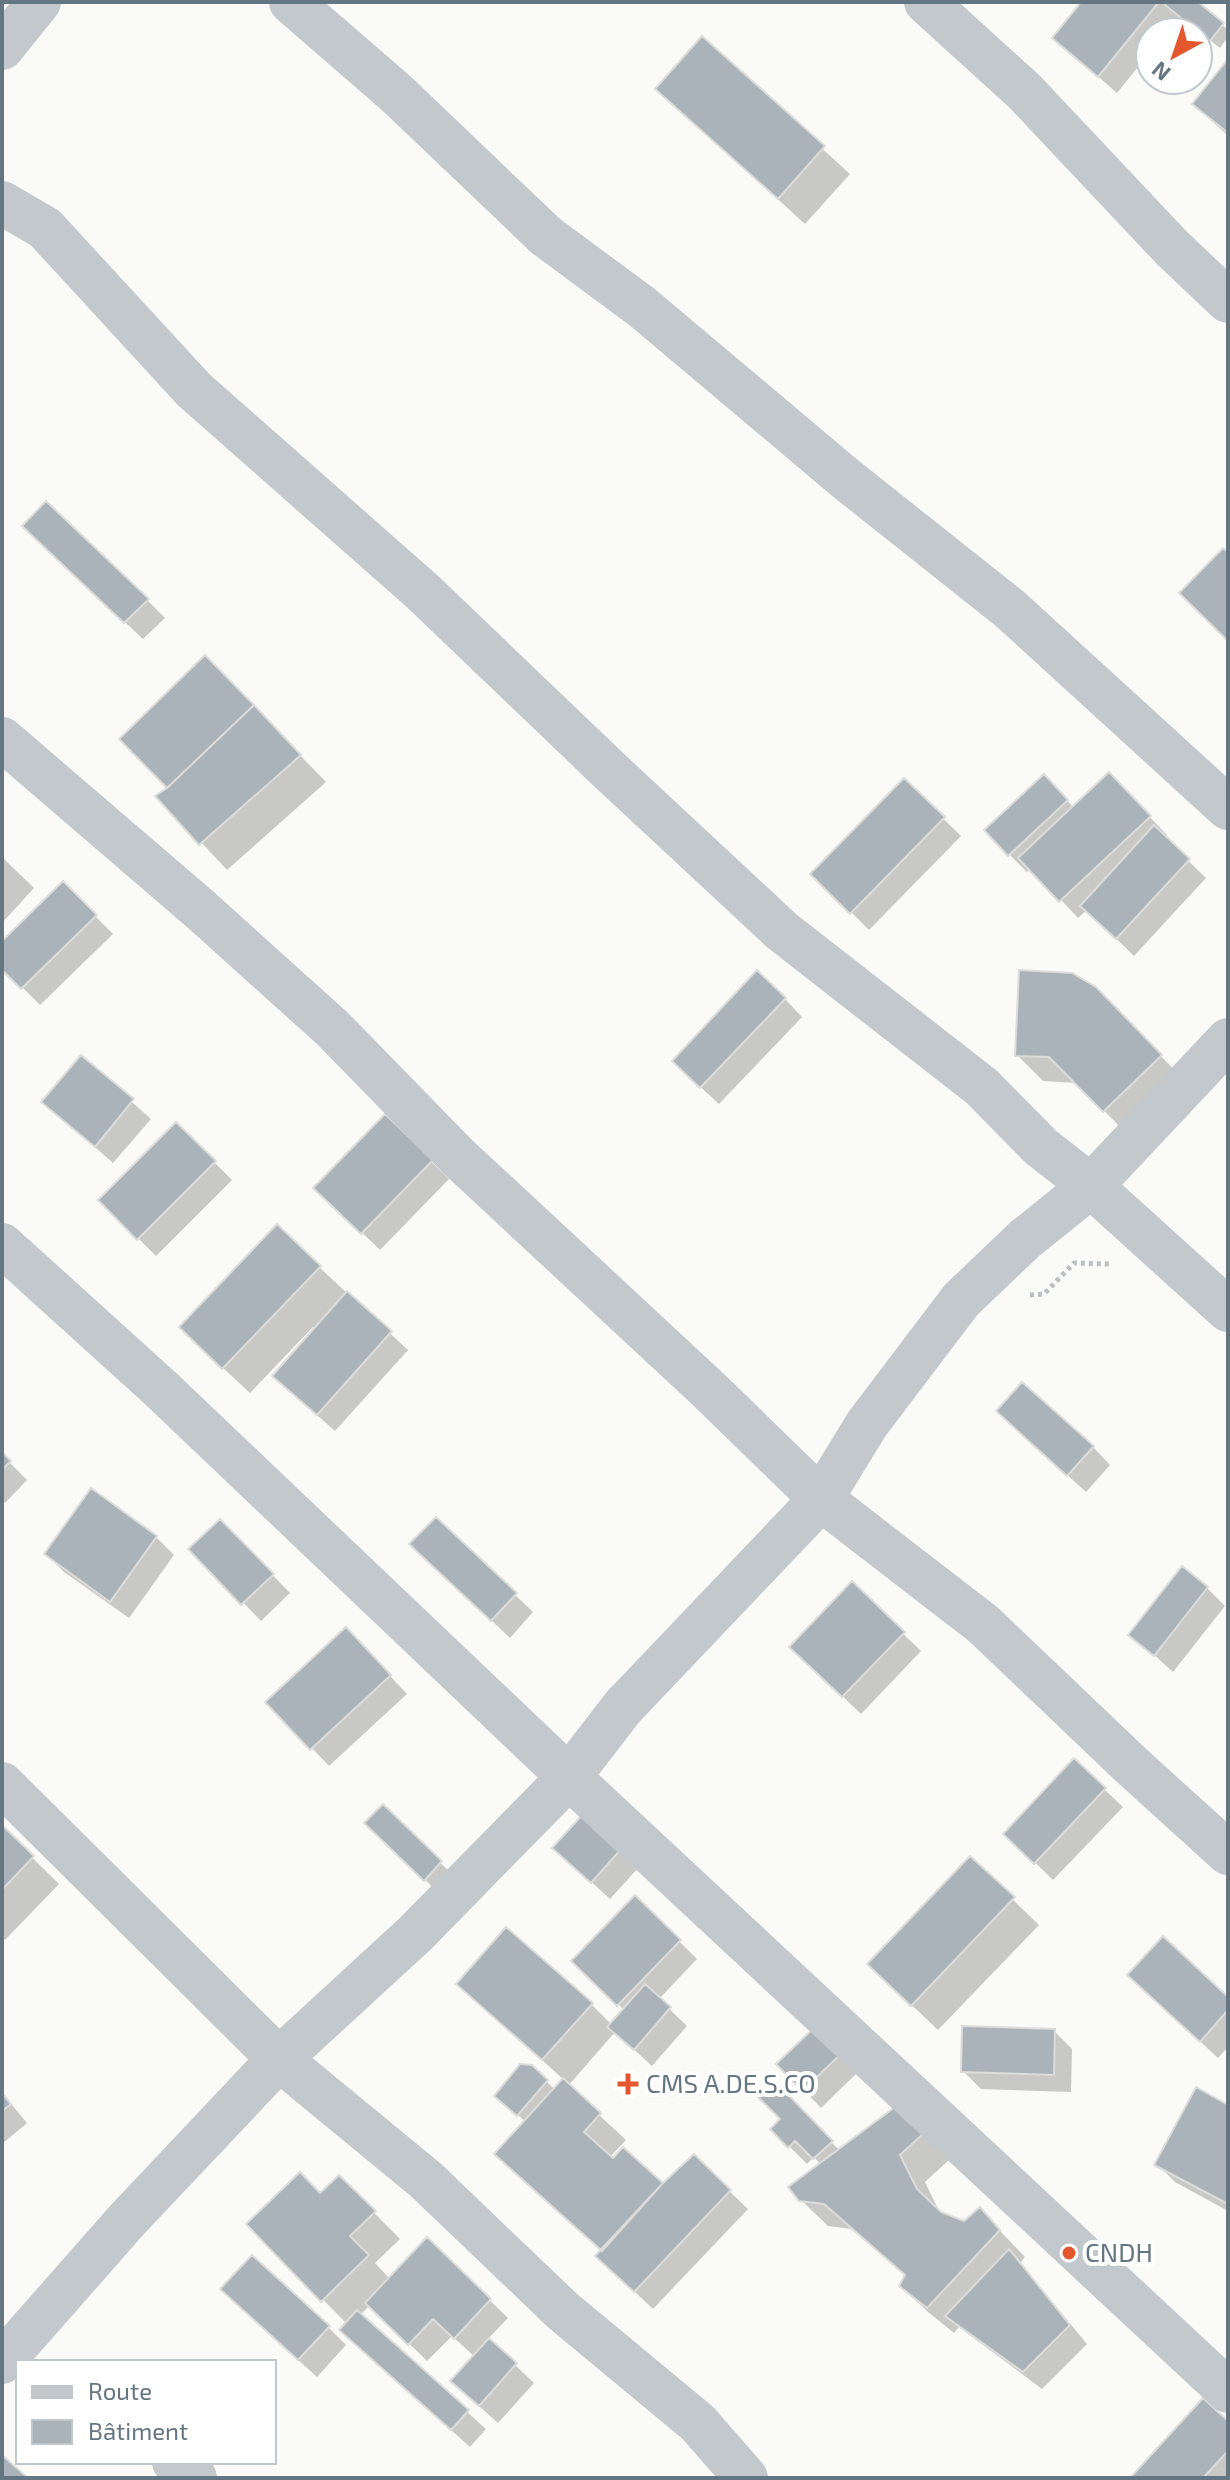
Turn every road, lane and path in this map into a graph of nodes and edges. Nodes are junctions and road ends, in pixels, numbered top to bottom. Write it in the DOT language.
graph roads {
  1 [pos="39,2"];
  2 [pos="291,2"];
  3 [pos="926,2"];
  4 [pos="2,48"];
  5 [pos="2,203"];
  6 [pos="1228,301"];
  7 [pos="2,739"];
  8 [pos="1228,808"];
  9 [pos="1228,1040"];
  10 [pos="1091,1186"];
  11 [pos="2,1245"];
  12 [pos="1115,1264"];
  13 [pos="1026,1296"];
  14 [pos="1228,1310"];
  15 [pos="821,1499"];
  16 [pos="569,1777"];
  17 [pos="2,1784"];
  18 [pos="1228,1853"];
  19 [pos="279,2059"];
  20 [pos="19,2345"];
  21 [pos="1228,2391"];
  22 [pos="177,2464"];
  23 [pos="195,2478"];
  24 [pos="746,2478"];
  1 -- 4 [label="street"];
  2 -- 8 [label="street"];
  3 -- 6 [label="street"];
  5 -- 10 [label="street"];
  7 -- 15 [label="street"];
  9 -- 10 [label="street"];
  10 -- 14 [label="street"];
  10 -- 15 [label="street"];
  11 -- 16 [label="street"];
  12 -- 13 [label="path"];
  15 -- 16 [label="street"];
  15 -- 18 [label="street"];
  16 -- 19 [label="street"];
  16 -- 21 [label="street"];
  17 -- 19 [label="street"];
  19 -- 20 [label="street"];
  19 -- 24 [label="street"];
  22 -- 23 [label="street"];
}
